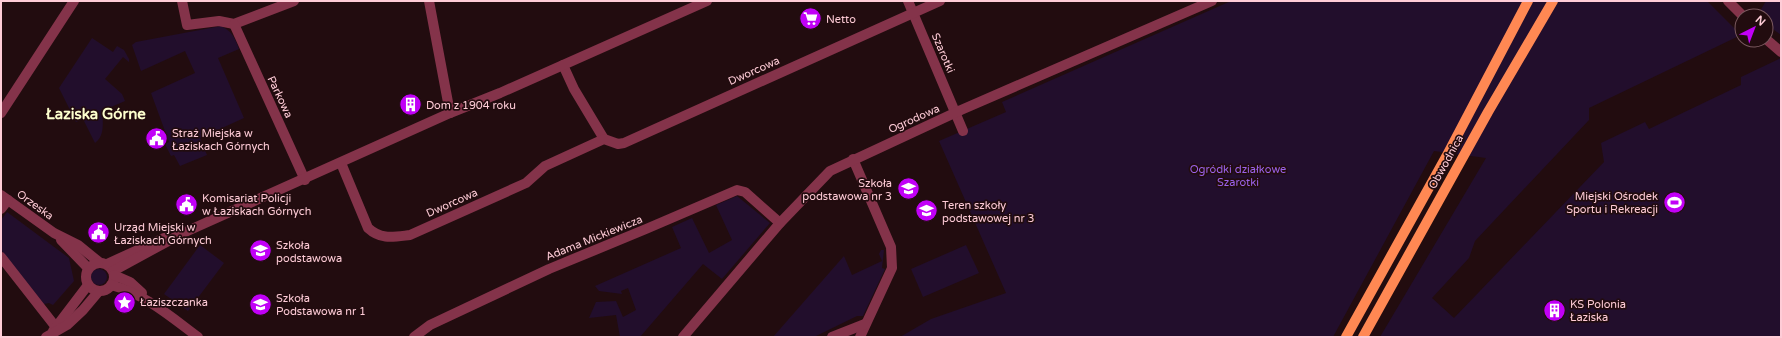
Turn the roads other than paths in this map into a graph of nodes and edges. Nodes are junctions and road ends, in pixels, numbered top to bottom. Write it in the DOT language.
graph roads {
  1 [pos="74,1"];
  2 [pos="182,1"];
  3 [pos="294,1"];
  4 [pos="429,1"];
  5 [pos="707,1"];
  6 [pos="908,1"];
  7 [pos="940,1"];
  8 [pos="1528,1"];
  9 [pos="1552,1"];
  10 [pos="1206,2"];
  11 [pos="913,13"];
  12 [pos="234,24"];
  13 [pos="563,65"];
  14 [pos="1,113"];
  15 [pos="450,113"];
  16 [pos="956,114"];
  17 [pos="963,131"];
  18 [pos="604,139"];
  19 [pos="853,159"];
  20 [pos="341,163"];
  21 [pos="305,180"];
  22 [pos="4,198"];
  23 [pos="1,209"];
  24 [pos="780,223"];
  25 [pos="54,233"];
  26 [pos="183,233"];
  27 [pos="1,257"];
  28 [pos="131,262"];
  29 [pos="88,268"];
  30 [pos="109,272"];
  31 [pos="130,282"];
  32 [pos="88,285"];
  33 [pos="99,291"];
  34 [pos="153,304"];
  35 [pos="865,324"];
  36 [pos="67,325"];
  37 [pos="51,332"];
  38 [pos="65,337"];
  39 [pos="198,337"];
  40 [pos="415,337"];
  41 [pos="683,337"];
  42 [pos="832,337"];
  43 [pos="860,337"];
  44 [pos="1346,337"];
  45 [pos="1363,337"];
  1 -- 14 [label="street"];
  2 -- 12 [label="street"];
  3 -- 12 [label="street"];
  4 -- 15 [label="street"];
  5 -- 13 [label="street"];
  6 -- 11 [label="street, Szarotki"];
  7 -- 11 [label="street, Dworcowa"];
  8 -- 44 [label="main road, Obwodnica"];
  9 -- 45 [label="main road, Obwodnica"];
  10 -- 16 [label="street, Ogrodowa"];
  11 -- 16 [label="street, Szarotki"];
  11 -- 18 [label="street, Dworcowa"];
  12 -- 21 [label="street, Parkowa"];
  13 -- 15 [label="street"];
  13 -- 18 [label="street"];
  15 -- 20 [label="street"];
  16 -- 17 [label="street, Szarotki"];
  16 -- 19 [label="street, Ogrodowa"];
  18 -- 20 [label="street, Dworcowa"];
  19 -- 24 [label="street, Ogrodowa"];
  19 -- 35 [label="street"];
  20 -- 21 [label="street"];
  21 -- 26 [label="street"];
  22 -- 23 [label="street"];
  22 -- 25 [label="street, Orzeska"];
  24 -- 40 [label="street, Adama Mickiewicza"];
  24 -- 41 [label="street, Ogrodowa"];
  25 -- 29 [label="street, Orzeska"];
  25 -- 30 [label="street, Orzeska"];
  26 -- 28 [label="street"];
  26 -- 30 [label="street"];
  27 -- 37 [label="street"];
  28 -- 30 [label="street"];
  28 -- 31 [label="street"];
  29 -- 30 [label="street"];
  29 -- 32 [label="street"];
  30 -- 31 [label="street"];
  30 -- 33 [label="street"];
  30 -- 34 [label="street"];
  31 -- 34 [label="street"];
  32 -- 33 [label="street"];
  32 -- 37 [label="street"];
  33 -- 36 [label="street"];
  34 -- 39 [label="street"];
  35 -- 42 [label="street"];
  35 -- 43 [label="street"];
  36 -- 37 [label="street"];
  36 -- 38 [label="street"];
}
